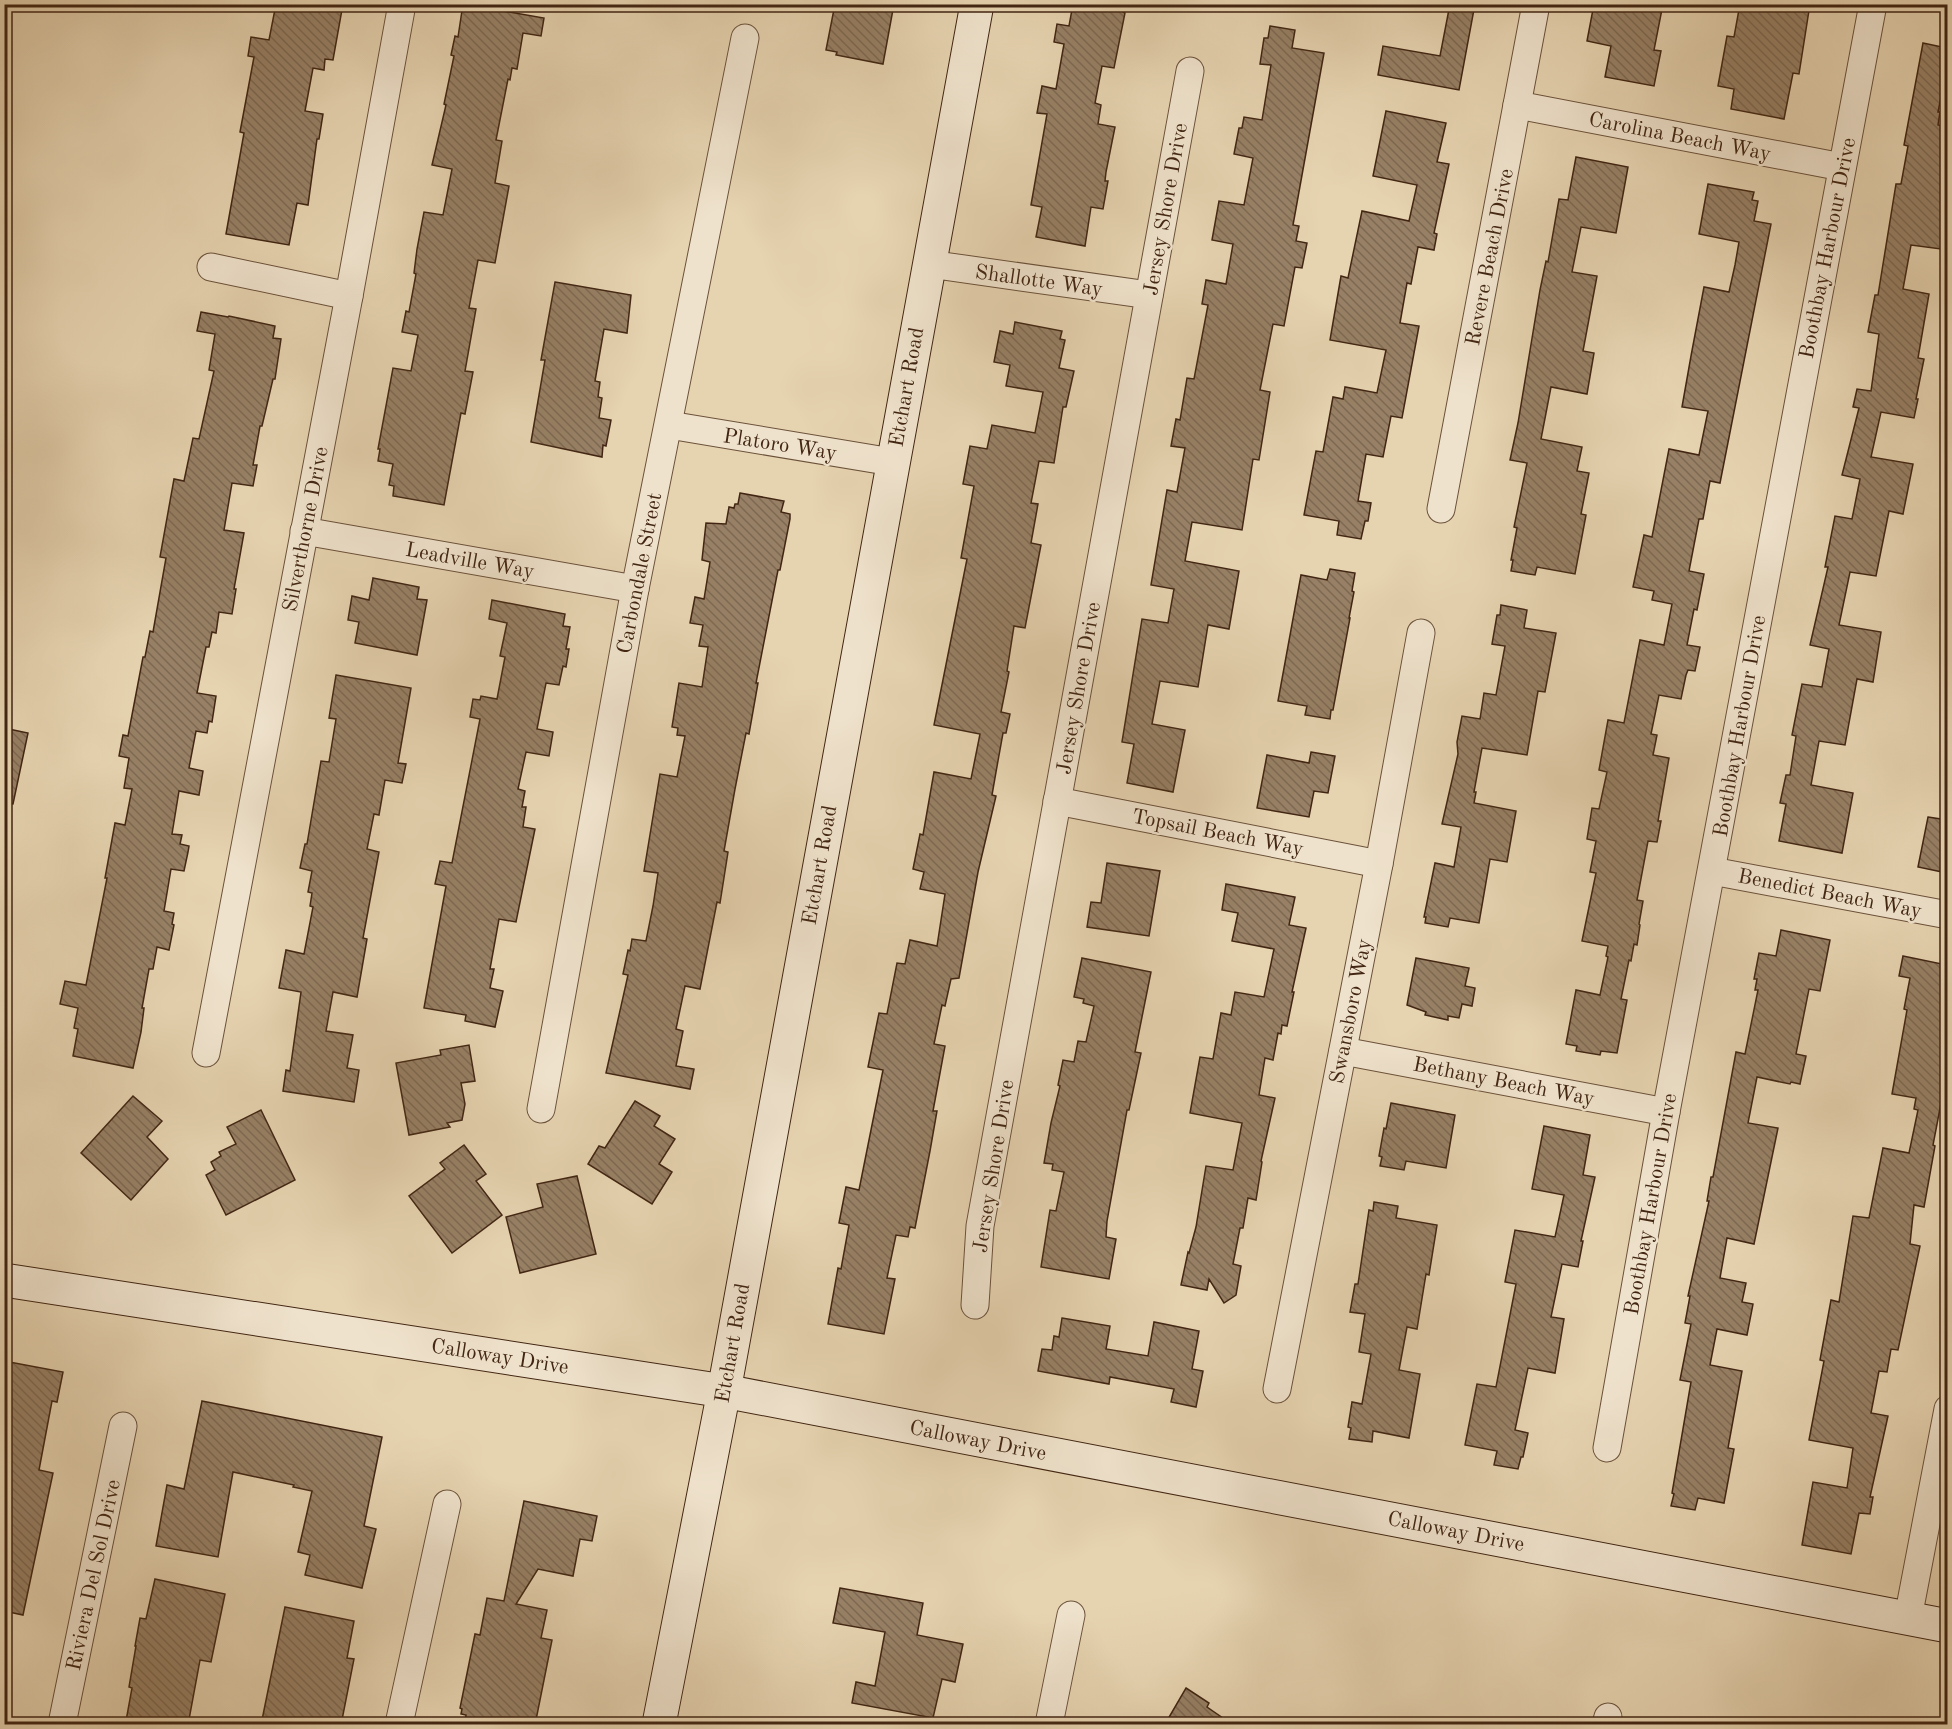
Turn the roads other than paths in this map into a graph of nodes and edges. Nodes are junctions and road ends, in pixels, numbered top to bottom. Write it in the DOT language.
graph roads {
  1 [pos="402,4"];
  2 [pos="977,4"];
  3 [pos="1536,4"];
  4 [pos="1873,4"];
  5 [pos="746,38"];
  6 [pos="1190,71"];
  7 [pos="1517,105"];
  8 [pos="1842,167"];
  9 [pos="929,264"];
  10 [pos="211,267"];
  11 [pos="1149,295"];
  12 [pos="349,296"];
  13 [pos="669,425"];
  14 [pos="892,462"];
  15 [pos="1442,509"];
  16 [pos="304,531"];
  17 [pos="635,589"];
  18 [pos="1421,633"];
  19 [pos="1057,801"];
  20 [pos="1379,864"];
  21 [pos="1712,871"];
  22 [pos="1947,915"];
  23 [pos="1343,1051"];
  24 [pos="206,1053"];
  25 [pos="541,1109"];
  26 [pos="1666,1112"];
  27 [pos="4,1280"];
  28 [pos="975,1305"];
  29 [pos="1277,1389"];
  30 [pos="724,1391"];
  31 [pos="1947,1409"];
  32 [pos="123,1426"];
  33 [pos="1607,1448"];
  34 [pos="447,1504"];
  35 [pos="1071,1616"];
  36 [pos="1908,1618"];
  37 [pos="1947,1626"];
  38 [pos="62,1725"];
  39 [pos="399,1725"];
  40 [pos="658,1725"];
  41 [pos="1050,1725"];
  1 -- 12 [label="street, Silverthorne Drive"];
  2 -- 9 [label="main road, Etchart Road"];
  3 -- 7 [label="street, Revere Beach Drive"];
  4 -- 8 [label="street, Boothbay Harbour Drive"];
  5 -- 13 [label="street, Carbondale Street"];
  6 -- 11 [label="street, Jersey Shore Drive"];
  7 -- 8 [label="street, Carolina Beach Way"];
  7 -- 15 [label="street, Revere Beach Drive"];
  8 -- 21 [label="street, Boothbay Harbour Drive"];
  9 -- 11 [label="street, Shallotte Way"];
  9 -- 14 [label="main road, Etchart Road"];
  10 -- 12 [label="street"];
  11 -- 19 [label="street, Jersey Shore Drive"];
  12 -- 16 [label="street, Silverthorne Drive"];
  13 -- 14 [label="street, Platoro Way"];
  13 -- 17 [label="street, Carbondale Street"];
  14 -- 30 [label="main road, Etchart Road"];
  16 -- 17 [label="street, Leadville Way"];
  16 -- 24 [label="street, Silverthorne Drive"];
  17 -- 25 [label="street, Carbondale Street"];
  18 -- 20 [label="street, Swansboro Way"];
  19 -- 20 [label="street, Topsail Beach Way"];
  19 -- 28 [label="street, Jersey Shore Drive"];
  20 -- 23 [label="street, Swansboro Way"];
  21 -- 22 [label="street, Benedict Beach Way"];
  21 -- 26 [label="street, Boothbay Harbour Drive"];
  23 -- 26 [label="street, Bethany Beach Way"];
  23 -- 29 [label="street, Swansboro Way"];
  26 -- 33 [label="street, Boothbay Harbour Drive"];
  27 -- 30 [label="main road, Calloway Drive"];
  30 -- 36 [label="main road, Calloway Drive"];
  30 -- 40 [label="main road, Etchart Road"];
  31 -- 36 [label="street"];
  32 -- 38 [label="street, Riviera Del Sol Drive"];
  34 -- 39 [label="street"];
  35 -- 41 [label="street"];
  36 -- 37 [label="main road, Calloway Drive"];
}
